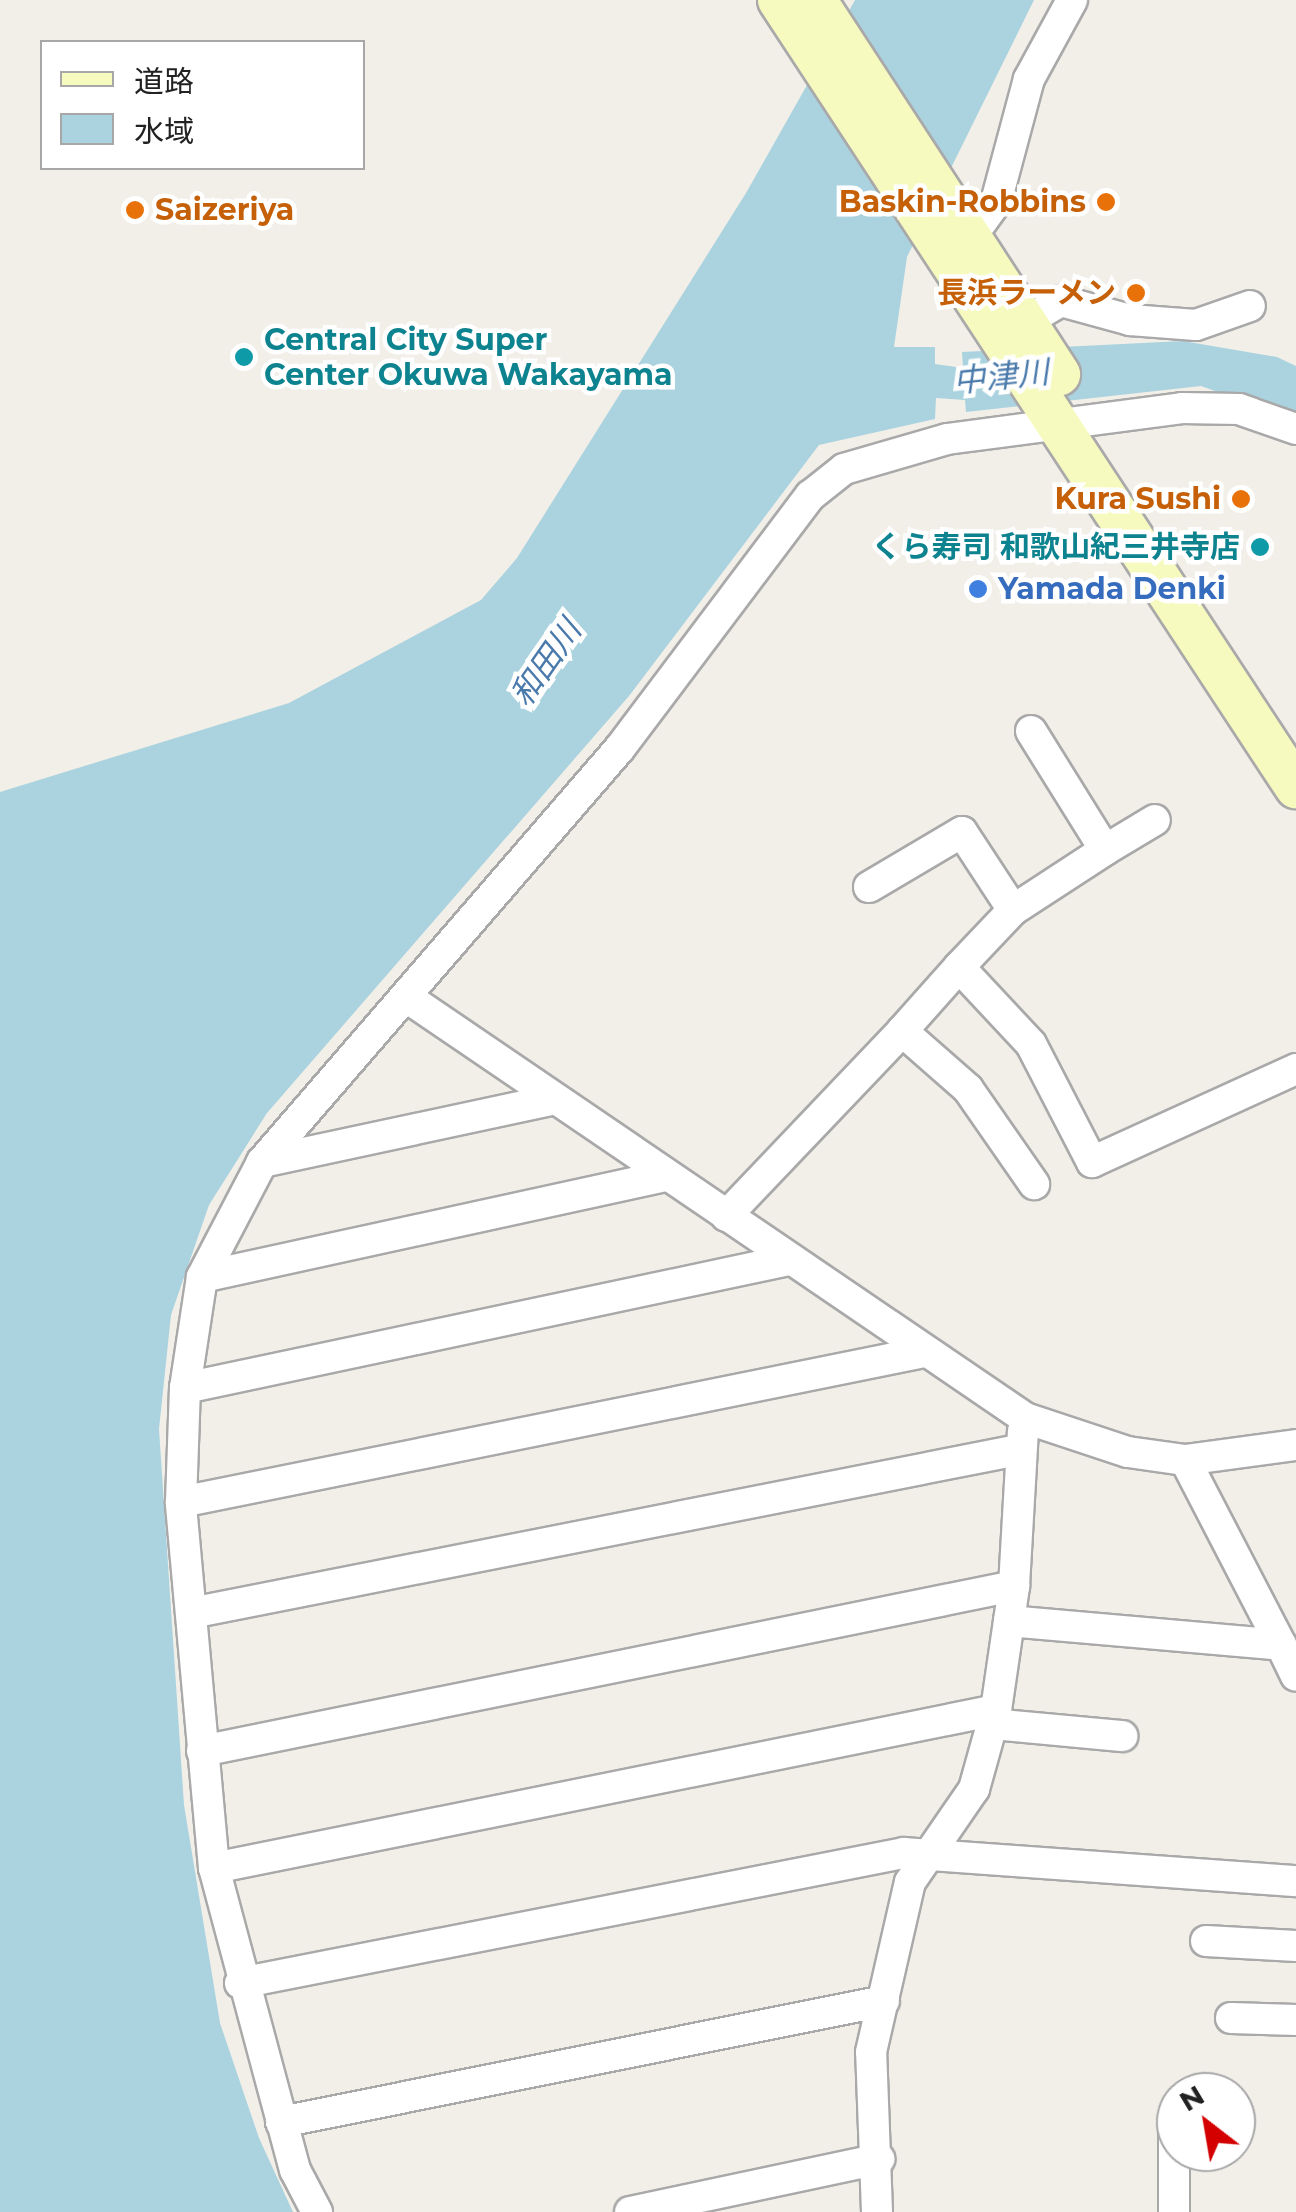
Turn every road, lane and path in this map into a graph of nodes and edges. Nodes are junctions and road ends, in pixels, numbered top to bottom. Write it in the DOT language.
graph roads {
  1 [pos="780,0"];
  2 [pos="1072,0"];
  3 [pos="814,17"];
  4 [pos="955,239"];
  5 [pos="1250,306"];
  6 [pos="1015,326"];
  7 [pos="1070,417"];
  8 [pos="1296,430"];
  9 [pos="1030,731"];
  10 [pos="1296,734"];
  11 [pos="1296,787"];
  12 [pos="1155,820"];
  13 [pos="1104,850"];
  14 [pos="869,887"];
  15 [pos="1013,910"];
  16 [pos="959,967"];
  17 [pos="408,998"];
  18 [pos="902,1031"];
  19 [pos="1296,1069"];
  20 [pos="556,1099"];
  21 [pos="262,1162"];
  22 [pos="665,1176"];
  23 [pos="1034,1184"];
  24 [pos="726,1216"];
  25 [pos="789,1260"];
  26 [pos="202,1277"];
  27 [pos="924,1352"];
  28 [pos="185,1388"];
  29 [pos="1025,1418"];
  30 [pos="1296,1445"];
  31 [pos="1018,1450"];
  32 [pos="1184,1460"];
  33 [pos="181,1502"];
  34 [pos="1014,1586"];
  35 [pos="191,1613"];
  36 [pos="1009,1621"];
  37 [pos="1281,1645"];
  38 [pos="1296,1676"];
  39 [pos="994,1717"];
  40 [pos="1122,1736"];
  41 [pos="202,1751"];
  42 [pos="927,1852"];
  43 [pos="214,1868"];
  44 [pos="1296,1882"];
  45 [pos="1206,1942"];
  46 [pos="1296,1946"];
  47 [pos="240,1983"];
  48 [pos="884,2001"];
  49 [pos="1232,2018"];
  50 [pos="1296,2020"];
  51 [pos="281,2122"];
  52 [pos="880,2158"];
  53 [pos="1174,2172"];
  54 [pos="317,2212"];
  55 [pos="630,2212"];
  56 [pos="877,2212"];
  57 [pos="1174,2212"];
  1 -- 3 [label="main road"];
  2 -- 4 [label="street"];
  3 -- 4 [label="main road"];
  4 -- 6 [label="main road"];
  5 -- 6 [label="street"];
  6 -- 7 [label="main road"];
  7 -- 8 [label="street"];
  7 -- 10 [label="main road"];
  7 -- 11 [label="main road"];
  7 -- 17 [label="street"];
  9 -- 13 [label="street"];
  12 -- 13 [label="street"];
  13 -- 15 [label="street"];
  14 -- 15 [label="street"];
  15 -- 16 [label="street"];
  16 -- 18 [label="street"];
  16 -- 19 [label="street"];
  17 -- 20 [label="street"];
  17 -- 21 [label="street"];
  18 -- 23 [label="street"];
  18 -- 24 [label="street"];
  20 -- 21 [label="street"];
  20 -- 22 [label="street"];
  21 -- 26 [label="street"];
  22 -- 24 [label="street"];
  22 -- 26 [label="street"];
  24 -- 25 [label="street"];
  25 -- 27 [label="street"];
  25 -- 28 [label="street"];
  26 -- 28 [label="street"];
  27 -- 29 [label="street"];
  27 -- 33 [label="street"];
  28 -- 33 [label="street"];
  29 -- 31 [label="street"];
  29 -- 32 [label="street"];
  30 -- 32 [label="street"];
  31 -- 34 [label="street"];
  31 -- 35 [label="street"];
  32 -- 37 [label="street"];
  33 -- 35 [label="street"];
  34 -- 36 [label="street"];
  34 -- 41 [label="street"];
  35 -- 41 [label="street"];
  36 -- 37 [label="street"];
  36 -- 39 [label="street"];
  37 -- 38 [label="street"];
  39 -- 40 [label="street"];
  39 -- 42 [label="street"];
  39 -- 43 [label="street"];
  41 -- 43 [label="street"];
  42 -- 44 [label="street"];
  42 -- 47 [label="street"];
  42 -- 48 [label="street"];
  43 -- 47 [label="street"];
  45 -- 46 [label="street"];
  47 -- 51 [label="street"];
  48 -- 51 [label="street"];
  48 -- 52 [label="street"];
  49 -- 50 [label="street"];
  51 -- 54 [label="street"];
  52 -- 55 [label="street"];
  52 -- 56 [label="street"];
  53 -- 57 [label="street"];
}
